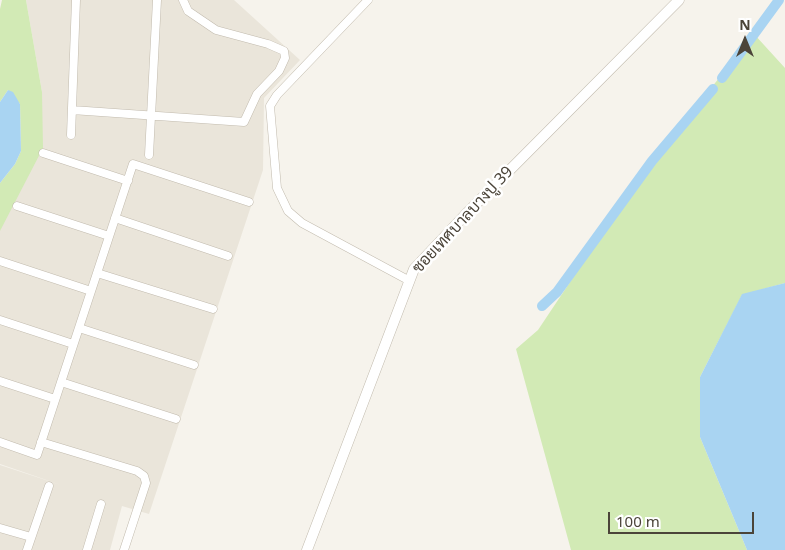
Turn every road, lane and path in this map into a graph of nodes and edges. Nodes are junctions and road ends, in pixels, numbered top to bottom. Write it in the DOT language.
graph roads {
  1 [pos="76,0"];
  2 [pos="157,0"];
  3 [pos="183,0"];
  4 [pos="368,0"];
  5 [pos="679,0"];
  6 [pos="72,110"];
  7 [pos="150,117"];
  8 [pos="71,135"];
  9 [pos="44,153"];
  10 [pos="149,155"];
  11 [pos="128,181"];
  12 [pos="249,202"];
  13 [pos="17,206"];
  14 [pos="115,218"];
  15 [pos="109,236"];
  16 [pos="228,256"];
  17 [pos="0,261"];
  18 [pos="97,273"];
  19 [pos="408,280"];
  20 [pos="91,291"];
  21 [pos="213,310"];
  22 [pos="0,320"];
  23 [pos="79,328"];
  24 [pos="73,344"];
  25 [pos="194,365"];
  26 [pos="0,381"];
  27 [pos="61,382"];
  28 [pos="55,399"];
  29 [pos="176,419"];
  30 [pos="0,442"];
  31 [pos="41,442"];
  32 [pos="49,486"];
  33 [pos="101,504"];
  34 [pos="0,528"];
  35 [pos="31,537"];
  36 [pos="125,549"];
  37 [pos="27,550"];
  38 [pos="87,550"];
  39 [pos="307,550"];
  1 -- 6 [label="street"];
  2 -- 7 [label="street"];
  3 -- 7 [label="street"];
  4 -- 19 [label="street"];
  5 -- 19 [label="street, ซอยเทศบาลบางปู 39"];
  6 -- 7 [label="street"];
  6 -- 8 [label="street"];
  7 -- 10 [label="street"];
  9 -- 11 [label="street"];
  11 -- 12 [label="street"];
  11 -- 14 [label="street"];
  13 -- 15 [label="street"];
  14 -- 15 [label="street"];
  14 -- 16 [label="street"];
  15 -- 18 [label="street"];
  17 -- 20 [label="street"];
  18 -- 20 [label="street"];
  18 -- 21 [label="street"];
  19 -- 39 [label="street, ซอยเทศบาลบางปู 39"];
  20 -- 23 [label="street"];
  22 -- 24 [label="street"];
  23 -- 24 [label="street"];
  23 -- 25 [label="street"];
  24 -- 27 [label="street"];
  26 -- 28 [label="street"];
  27 -- 28 [label="street"];
  27 -- 29 [label="street"];
  28 -- 31 [label="street"];
  30 -- 31 [label="street"];
  31 -- 36 [label="street"];
  32 -- 35 [label="street"];
  33 -- 38 [label="street"];
  34 -- 35 [label="street"];
  35 -- 37 [label="street"];
}
